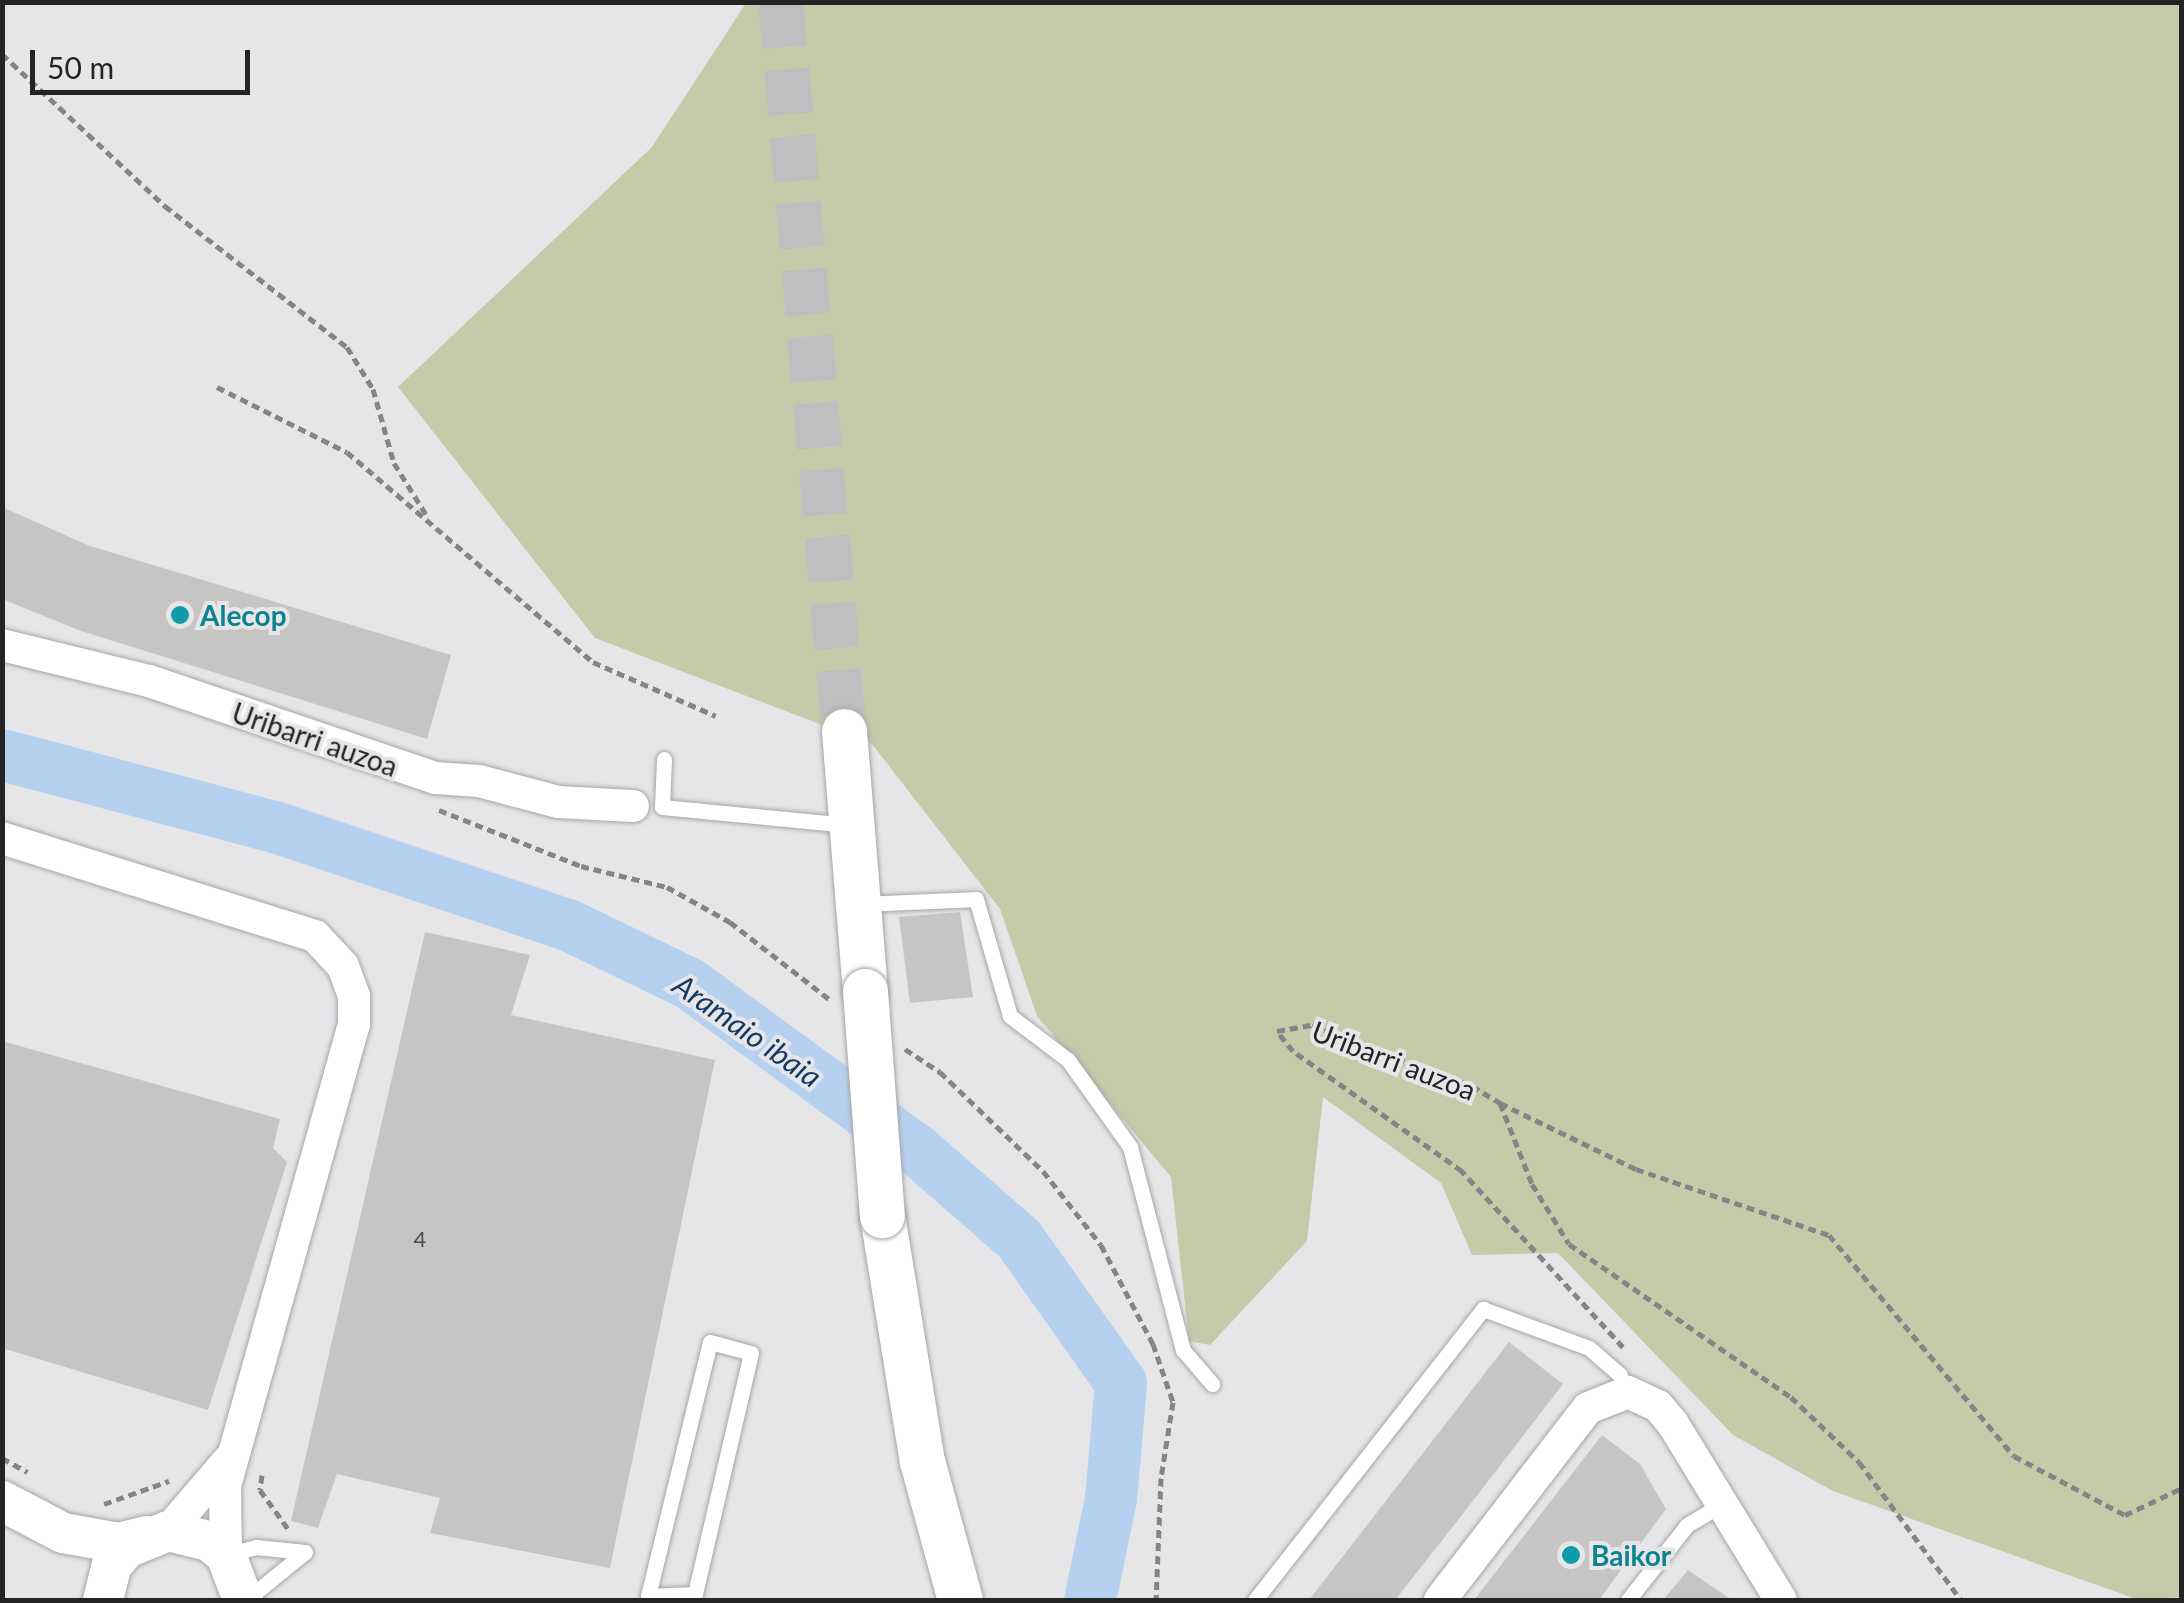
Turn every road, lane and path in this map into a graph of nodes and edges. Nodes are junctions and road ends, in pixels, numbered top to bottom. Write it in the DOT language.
graph roads {
  1 [pos="2,54"];
  2 [pos="216,388"];
  3 [pos="426,516"];
  4 [pos="2,646"];
  5 [pos="716,716"];
  6 [pos="844,731"];
  7 [pos="664,760"];
  8 [pos="647,807"];
  9 [pos="473,824"];
  10 [pos="852,825"];
  11 [pos="2,838"];
  12 [pos="858,904"];
  13 [pos="853,999"];
  14 [pos="891,1039"];
  15 [pos="1500,1103"];
  16 [pos="1624,1383"];
  17 [pos="1212,1384"];
  18 [pos="2,1458"];
  19 [pos="229,1459"];
  20 [pos="34,1476"];
  21 [pos="2182,1488"];
  22 [pos="2,1501"];
  23 [pos="1724,1503"];
  24 [pos="94,1504"];
  25 [pos="62,1532"];
  26 [pos="158,1534"];
  27 [pos="226,1556"];
  28 [pos="648,1596"];
  29 [pos="101,1600"];
  30 [pos="244,1600"];
  31 [pos="960,1600"];
  32 [pos="1156,1600"];
  33 [pos="1255,1600"];
  34 [pos="1440,1600"];
  35 [pos="1628,1600"];
  36 [pos="1781,1600"];
  37 [pos="1961,1600"];
  1 -- 3 [label="path"];
  2 -- 3 [label="path"];
  3 -- 5 [label="path"];
  4 -- 8 [label="street, Uribarri auzoa"];
  6 -- 10 [label="main road"];
  7 -- 8 [label="lane"];
  8 -- 10 [label="lane"];
  9 -- 13 [label="path"];
  10 -- 12 [label="main road"];
  11 -- 19 [label="street"];
  12 -- 13 [label="main road"];
  12 -- 17 [label="lane"];
  13 -- 31 [label="main road, bridge"];
  14 -- 32 [label="path"];
  15 -- 16 [label="path, Uribarri auzoa"];
  15 -- 21 [label="path"];
  15 -- 37 [label="path, Uribarri auzoa"];
  16 -- 23 [label="street"];
  16 -- 33 [label="lane"];
  16 -- 34 [label="street"];
  18 -- 20 [label="path"];
  19 -- 24 [label="path"];
  19 -- 26 [label="street"];
  19 -- 27 [label="street"];
  22 -- 25 [label="street"];
  23 -- 35 [label="lane"];
  23 -- 36 [label="street"];
  25 -- 26 [label="street"];
  25 -- 29 [label="street"];
  26 -- 27 [label="street"];
  26 -- 29 [label="street"];
  27 -- 30 [label="street"];
  27 -- 30 [label="lane"];
  28 -- 28 [label="lane"];
}
